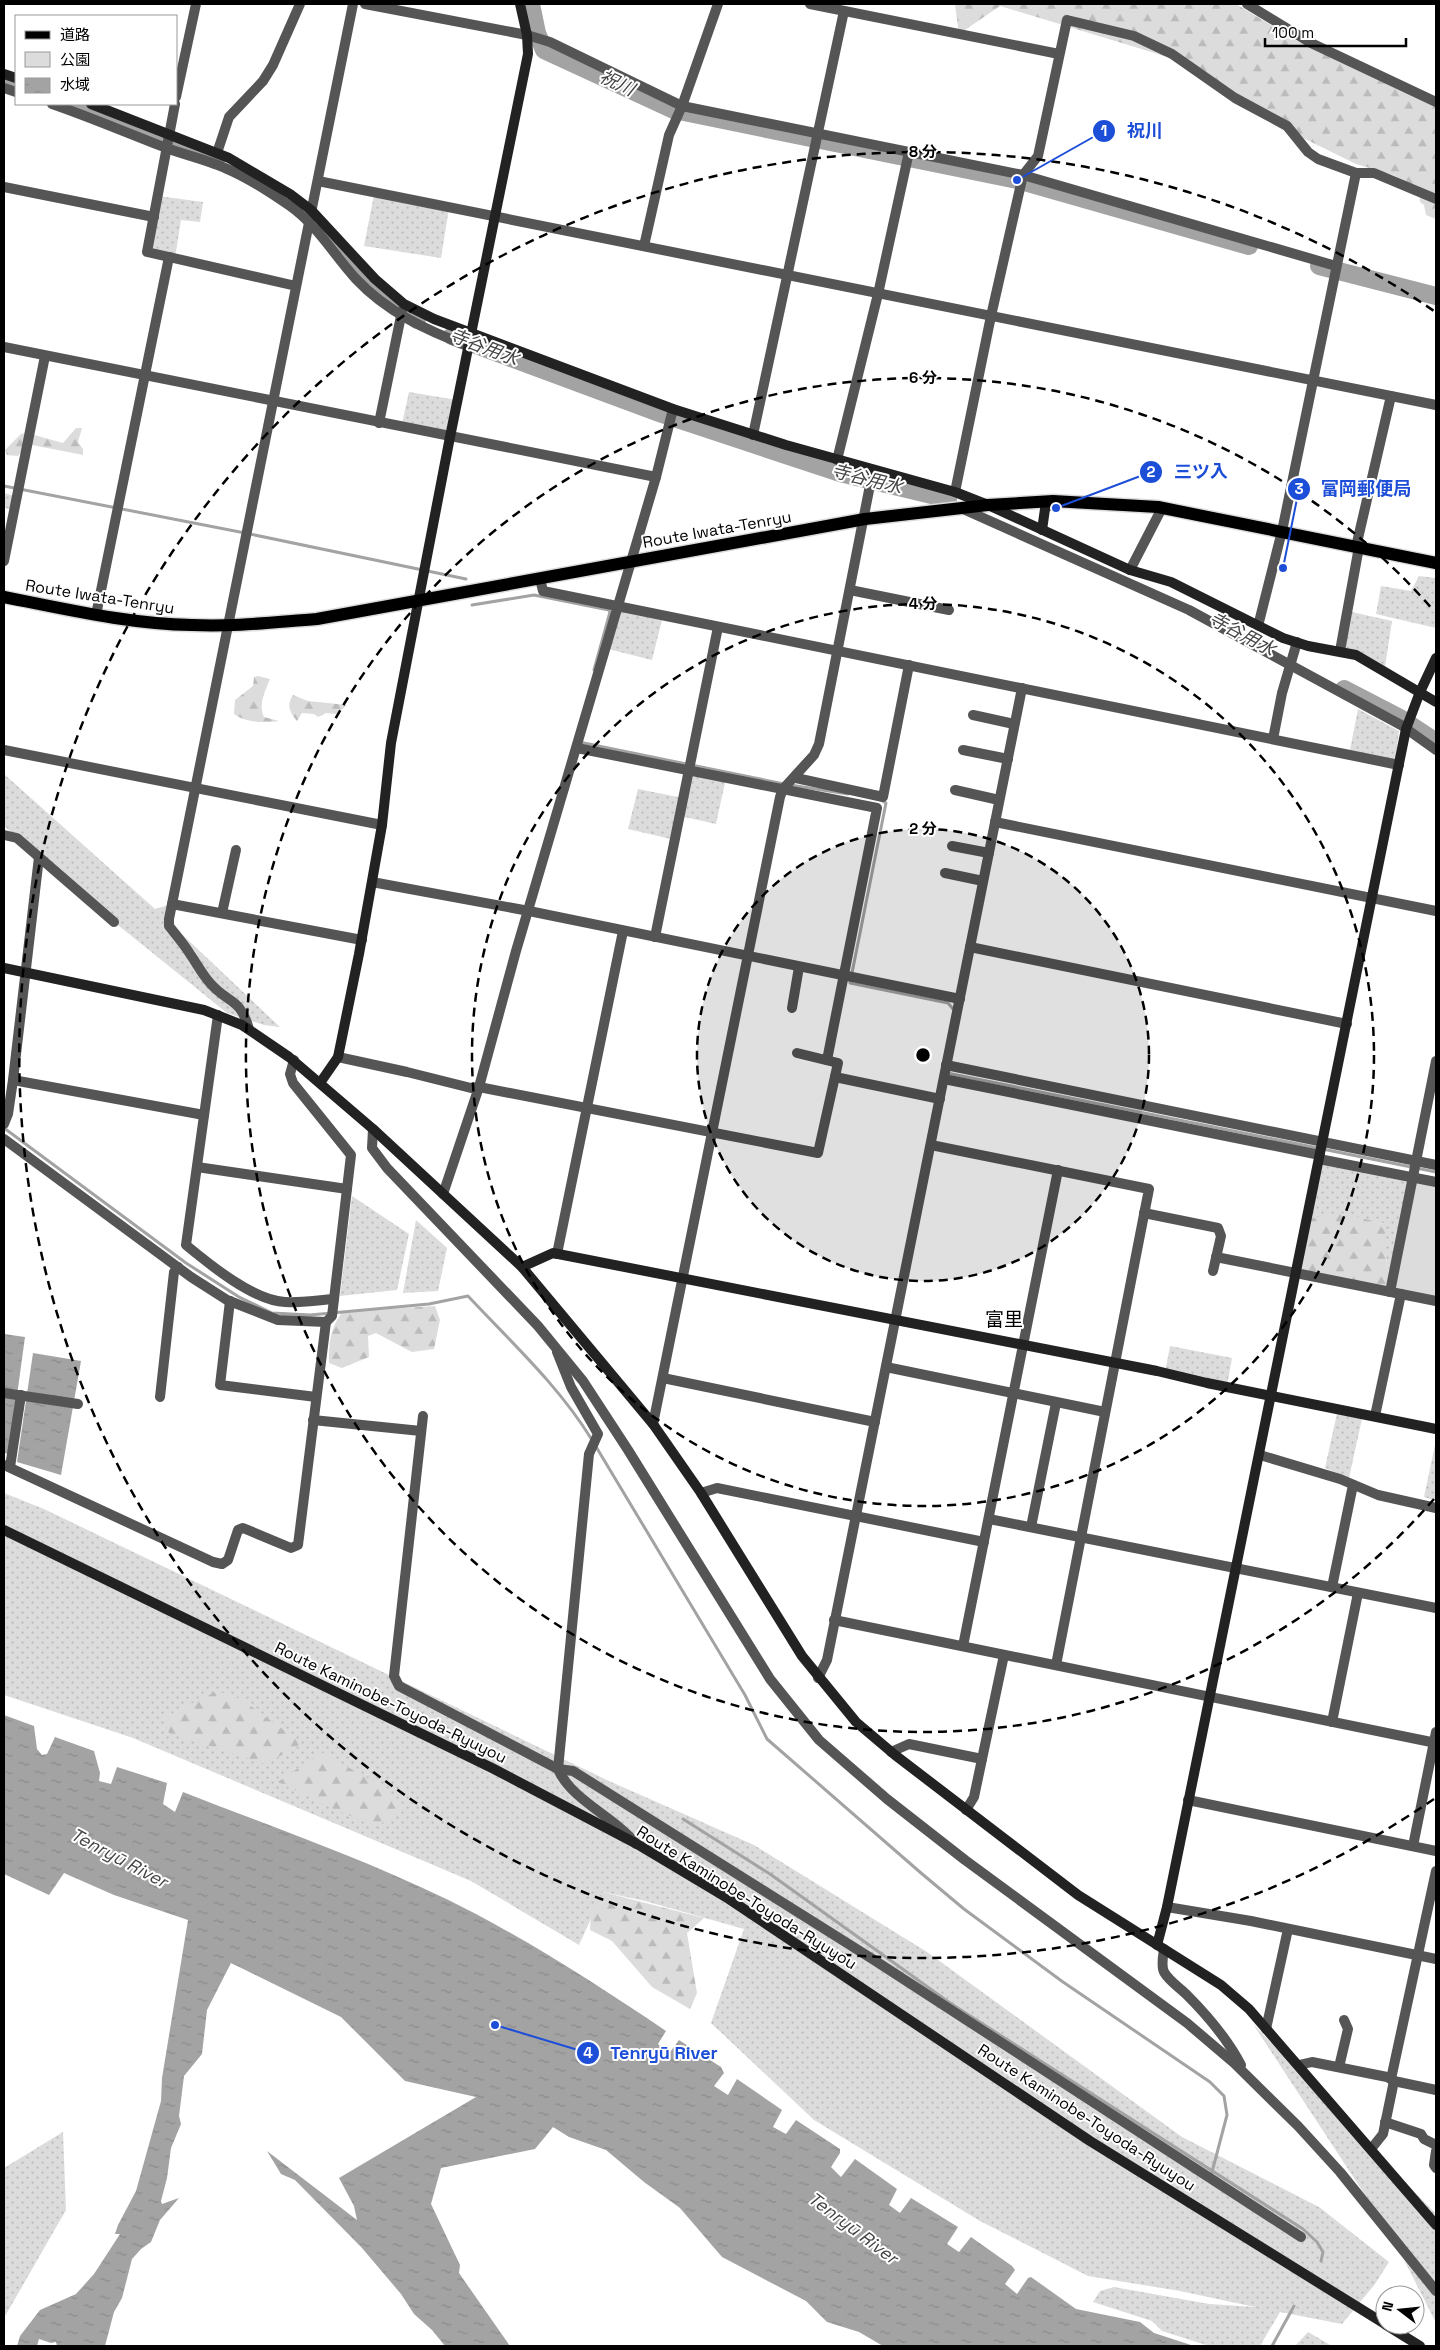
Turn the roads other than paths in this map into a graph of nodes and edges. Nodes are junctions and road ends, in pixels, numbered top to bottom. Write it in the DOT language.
graph roads {
  1 [pos="196,4"];
  2 [pos="300,4"];
  3 [pos="353,4"];
  4 [pos="365,4"];
  5 [pos="520,4"];
  6 [pos="718,4"];
  7 [pos="810,4"];
  8 [pos="1248,4"];
  9 [pos="844,11"];
  10 [pos="527,35"];
  11 [pos="1059,54"];
  12 [pos="178,87"];
  13 [pos="1436,102"];
  14 [pos="55,105"];
  15 [pos="93,105"];
  16 [pos="175,105"];
  17 [pos="682,106"];
  18 [pos="819,134"];
  19 [pos="168,135"];
  20 [pos="166,148"];
  21 [pos="909,152"];
  22 [pos="217,153"];
  23 [pos="1356,173"];
  24 [pos="1023,176"];
  25 [pos="318,181"];
  26 [pos="4,187"];
  27 [pos="1436,199"];
  28 [pos="311,210"];
  29 [pos="154,217"];
  30 [pos="494,217"];
  31 [pos="309,222"];
  32 [pos="644,246"];
  33 [pos="169,257"];
  34 [pos="1335,270"];
  35 [pos="788,275"];
  36 [pos="296,286"];
  37 [pos="878,294"];
  38 [pos="404,304"];
  39 [pos="402,316"];
  40 [pos="991,316"];
  41 [pos="471,332"];
  42 [pos="468,346"];
  43 [pos="4,347"];
  44 [pos="45,356"];
  45 [pos="144,374"];
  46 [pos="1312,381"];
  47 [pos="1391,396"];
  48 [pos="274,400"];
  49 [pos="1436,405"];
  50 [pos="673,409"];
  51 [pos="379,423"];
  52 [pos="753,435"];
  53 [pos="450,437"];
  54 [pos="838,460"];
  55 [pos="873,470"];
  56 [pos="656,477"];
  57 [pos="955,492"];
  58 [pos="1053,501"];
  59 [pos="988,505"];
  60 [pos="1162,508"];
  61 [pos="963,509"];
  62 [pos="865,519"];
  63 [pos="1042,530"];
  64 [pos="1282,531"];
  65 [pos="1358,547"];
  66 [pos="4,561"];
  67 [pos="631,562"];
  68 [pos="1436,563"];
  69 [pos="1130,570"];
  70 [pos="540,579"];
  71 [pos="850,590"];
  72 [pos="4,597"];
  73 [pos="419,601"];
  74 [pos="617,606"];
  75 [pos="949,610"];
  76 [pos="96,615"];
  77 [pos="229,626"];
  78 [pos="1258,626"];
  79 [pos="718,627"];
  80 [pos="1298,642"];
  81 [pos="837,651"];
  82 [pos="1340,651"];
  83 [pos="1436,658"];
  84 [pos="909,665"];
  85 [pos="1290,667"];
  86 [pos="1022,688"];
  87 [pos="1420,692"];
  88 [pos="1436,702"];
  89 [pos="973,715"];
  90 [pos="1014,724"];
  91 [pos="1406,730"];
  92 [pos="1273,739"];
  93 [pos="577,748"];
  94 [pos="4,750"];
  95 [pos="964,750"];
  96 [pos="1436,750"];
  97 [pos="1008,759"];
  98 [pos="1398,765"];
  99 [pos="689,770"];
  100 [pos="796,778"];
  101 [pos="196,789"];
  102 [pos="784,790"];
  103 [pos="954,790"];
  104 [pos="999,800"];
  105 [pos="995,822"];
  106 [pos="382,826"];
  107 [pos="4,835"];
  108 [pos="952,846"];
  109 [pos="236,850"];
  110 [pos="989,853"];
  111 [pos="39,857"];
  112 [pos="945,873"];
  113 [pos="983,881"];
  114 [pos="372,882"];
  115 [pos="1372,898"];
  116 [pos="172,904"];
  117 [pos="529,911"];
  118 [pos="1436,911"];
  119 [pos="222,913"];
  120 [pos="114,922"];
  121 [pos="623,931"];
  122 [pos="655,937"];
  123 [pos="362,940"];
  124 [pos="970,947"];
  125 [pos="747,956"];
  126 [pos="799,967"];
  127 [pos="4,968"];
  128 [pos="25,972"];
  129 [pos="845,976"];
  130 [pos="960,999"];
  131 [pos="792,1008"];
  132 [pos="218,1015"];
  133 [pos="1347,1024"];
  134 [pos="249,1029"];
  135 [pos="798,1053"];
  136 [pos="338,1057"];
  137 [pos="294,1060"];
  138 [pos="827,1060"];
  139 [pos="1436,1060"];
  140 [pos="946,1065"];
  141 [pos="835,1077"];
  142 [pos="944,1079"];
  143 [pos="13,1080"];
  144 [pos="320,1083"];
  145 [pos="479,1087"];
  146 [pos="940,1099"];
  147 [pos="588,1108"];
  148 [pos="204,1114"];
  149 [pos="4,1124"];
  150 [pos="373,1129"];
  151 [pos="711,1132"];
  152 [pos="4,1139"];
  153 [pos="1323,1142"];
  154 [pos="930,1145"];
  155 [pos="1319,1157"];
  156 [pos="1436,1165"];
  157 [pos="197,1167"];
  158 [pos="1415,1169"];
  159 [pos="1058,1170"];
  160 [pos="1436,1182"];
  161 [pos="347,1189"];
  162 [pos="443,1194"];
  163 [pos="1144,1213"];
  164 [pos="557,1254"];
  165 [pos="1216,1257"];
  166 [pos="178,1267"];
  167 [pos="522,1268"];
  168 [pos="1213,1271"];
  169 [pos="1296,1273"];
  170 [pos="684,1277"];
  171 [pos="1395,1293"];
  172 [pos="334,1298"];
  173 [pos="230,1301"];
  174 [pos="1436,1301"];
  175 [pos="896,1319"];
  176 [pos="326,1322"];
  177 [pos="1024,1345"];
  178 [pos="556,1348"];
  179 [pos="1114,1363"];
  180 [pos="886,1367"];
  181 [pos="663,1378"];
  182 [pos="4,1393"];
  183 [pos="1014,1394"];
  184 [pos="21,1395"];
  185 [pos="1272,1395"];
  186 [pos="160,1397"];
  187 [pos="316,1397"];
  188 [pos="1056,1402"];
  189 [pos="78,1404"];
  190 [pos="1104,1412"];
  191 [pos="423,1416"];
  192 [pos="1375,1416"];
  193 [pos="313,1420"];
  194 [pos="875,1422"];
  195 [pos="653,1424"];
  196 [pos="1436,1429"];
  197 [pos="421,1431"];
  198 [pos="1260,1455"];
  199 [pos="7,1466"];
  200 [pos="1353,1485"];
  201 [pos="701,1493"];
  202 [pos="1436,1508"];
  203 [pos="856,1516"];
  204 [pos="989,1519"];
  205 [pos="1031,1526"];
  206 [pos="4,1530"];
  207 [pos="1081,1536"];
  208 [pos="984,1542"];
  209 [pos="1237,1568"];
  210 [pos="1332,1587"];
  211 [pos="1358,1592"];
  212 [pos="1436,1608"];
  213 [pos="834,1620"];
  214 [pos="963,1646"];
  215 [pos="1004,1655"];
  216 [pos="1056,1665"];
  217 [pos="818,1678"];
  218 [pos="1209,1696"];
  219 [pos="1332,1722"];
  220 [pos="1436,1739"];
  221 [pos="891,1752"];
  222 [pos="982,1759"];
  223 [pos="558,1769"];
  224 [pos="1188,1800"];
  225 [pos="966,1810"];
  226 [pos="637,1844"];
  227 [pos="1413,1846"];
  228 [pos="1436,1851"];
  229 [pos="1436,1871"];
  230 [pos="1167,1907"];
  231 [pos="1288,1929"];
  232 [pos="1160,1947"];
  233 [pos="1418,1955"];
  234 [pos="1436,1959"];
  235 [pos="1344,2020"];
  236 [pos="1266,2029"];
  237 [pos="1299,2065"];
  238 [pos="1339,2067"];
  239 [pos="1244,2072"];
  240 [pos="1393,2080"];
  241 [pos="1436,2090"];
  242 [pos="1385,2122"];
  243 [pos="1436,2145"];
  244 [pos="1371,2149"];
  245 [pos="1436,2150"];
  246 [pos="1436,2168"];
  247 [pos="1436,2225"];
  248 [pos="1301,2237"];
  249 [pos="1436,2290"];
  250 [pos="1375,2318"];
  251 [pos="1402,2335"];
  252 [pos="1420,2346"];
  1 -- 12 [label="street"];
  2 -- 22 [label="street"];
  3 -- 25 [label="street"];
  4 -- 10 [label="street"];
  5 -- 10 [label="street"];
  6 -- 17 [label="street"];
  7 -- 9 [label="street"];
  8 -- 13 [label="street"];
  9 -- 11 [label="street"];
  9 -- 18 [label="street"];
  10 -- 17 [label="street"];
  10 -- 30 [label="street"];
  11 -- 23 [label="street"];
  11 -- 24 [label="street"];
  14 -- 20 [label="street"];
  15 -- 19 [label="street"];
  16 -- 19 [label="street"];
  17 -- 18 [label="street"];
  17 -- 32 [label="street"];
  18 -- 21 [label="street"];
  18 -- 35 [label="street"];
  19 -- 20 [label="street"];
  19 -- 22 [label="street"];
  20 -- 29 [label="street"];
  20 -- 31 [label="street"];
  21 -- 24 [label="street"];
  21 -- 37 [label="street"];
  22 -- 28 [label="street"];
  23 -- 27 [label="street"];
  23 -- 34 [label="street"];
  24 -- 34 [label="street"];
  24 -- 40 [label="street"];
  25 -- 28 [label="street"];
  25 -- 30 [label="street"];
  26 -- 29 [label="street"];
  28 -- 31 [label="street"];
  28 -- 38 [label="street"];
  29 -- 33 [label="street"];
  30 -- 32 [label="street"];
  30 -- 41 [label="street"];
  31 -- 36 [label="street"];
  31 -- 39 [label="street"];
  32 -- 35 [label="street"];
  33 -- 36 [label="street"];
  33 -- 45 [label="street"];
  34 -- 46 [label="street"];
  35 -- 37 [label="street"];
  35 -- 52 [label="street"];
  36 -- 48 [label="street"];
  37 -- 40 [label="street"];
  37 -- 54 [label="street"];
  38 -- 39 [label="street"];
  38 -- 41 [label="street"];
  39 -- 42 [label="street"];
  39 -- 51 [label="street"];
  40 -- 46 [label="street"];
  40 -- 57 [label="street"];
  41 -- 42 [label="street"];
  41 -- 50 [label="street"];
  42 -- 53 [label="street"];
  43 -- 44 [label="street"];
  44 -- 45 [label="street"];
  44 -- 66 [label="street"];
  45 -- 48 [label="street"];
  45 -- 76 [label="street"];
  46 -- 47 [label="street"];
  46 -- 64 [label="street"];
  47 -- 49 [label="street"];
  47 -- 65 [label="street"];
  48 -- 51 [label="street"];
  48 -- 77 [label="street"];
  50 -- 52 [label="street"];
  50 -- 56 [label="street"];
  51 -- 53 [label="street"];
  52 -- 54 [label="street"];
  53 -- 56 [label="street"];
  53 -- 73 [label="street"];
  54 -- 55 [label="street"];
  55 -- 57 [label="street"];
  55 -- 62 [label="street"];
  56 -- 67 [label="street"];
  57 -- 59 [label="street"];
  58 -- 59 [label="main road, Route Iwata-Tenryu"];
  58 -- 60 [label="main road, Route Iwata-Tenryu"];
  58 -- 63 [label="street"];
  59 -- 61 [label="main road, Route Iwata-Tenryu"];
  59 -- 63 [label="street"];
  60 -- 64 [label="main road, Route Iwata-Tenryu"];
  60 -- 69 [label="street"];
  61 -- 62 [label="main road, Route Iwata-Tenryu"];
  61 -- 85 [label="street"];
  62 -- 67 [label="main road, Route Iwata-Tenryu"];
  62 -- 71 [label="street"];
  63 -- 69 [label="street"];
  64 -- 65 [label="main road, Route Iwata-Tenryu"];
  64 -- 78 [label="street"];
  65 -- 68 [label="main road, Route Iwata-Tenryu"];
  65 -- 82 [label="street"];
  67 -- 70 [label="main road, Route Iwata-Tenryu"];
  67 -- 74 [label="street"];
  69 -- 78 [label="street"];
  70 -- 73 [label="main road, Route Iwata-Tenryu"];
  70 -- 74 [label="street"];
  71 -- 75 [label="street"];
  71 -- 81 [label="street"];
  72 -- 76 [label="main road, Route Iwata-Tenryu"];
  73 -- 77 [label="main road, Route Iwata-Tenryu"];
  73 -- 106 [label="street"];
  74 -- 79 [label="street"];
  74 -- 93 [label="street"];
  76 -- 77 [label="main road, Route Iwata-Tenryu"];
  77 -- 101 [label="street"];
  78 -- 80 [label="street"];
  79 -- 81 [label="street"];
  79 -- 99 [label="street"];
  80 -- 82 [label="street"];
  80 -- 85 [label="street"];
  81 -- 84 [label="street"];
  81 -- 100 [label="street"];
  82 -- 87 [label="street"];
  83 -- 87 [label="street"];
  84 -- 86 [label="street"];
  84 -- 100 [label="street"];
  85 -- 91 [label="street"];
  85 -- 92 [label="street"];
  86 -- 90 [label="street"];
  86 -- 92 [label="street"];
  87 -- 88 [label="street"];
  87 -- 91 [label="street"];
  89 -- 90 [label="street"];
  90 -- 97 [label="street"];
  91 -- 96 [label="street"];
  91 -- 98 [label="street"];
  92 -- 98 [label="street"];
  93 -- 99 [label="street"];
  93 -- 117 [label="street"];
  94 -- 101 [label="street"];
  95 -- 97 [label="street"];
  97 -- 104 [label="street"];
  98 -- 115 [label="street"];
  99 -- 102 [label="street"];
  99 -- 122 [label="street"];
  100 -- 102 [label="street"];
  101 -- 106 [label="street"];
  101 -- 116 [label="street"];
  102 -- 125 [label="street"];
  102 -- 129 [label="street"];
  103 -- 104 [label="street"];
  104 -- 105 [label="street"];
  105 -- 110 [label="street"];
  105 -- 115 [label="street"];
  106 -- 114 [label="street"];
  107 -- 111 [label="street"];
  108 -- 110 [label="street"];
  109 -- 119 [label="street"];
  110 -- 113 [label="street"];
  111 -- 120 [label="street"];
  111 -- 128 [label="street"];
  112 -- 113 [label="street"];
  113 -- 124 [label="street"];
  114 -- 117 [label="street"];
  114 -- 123 [label="street"];
  115 -- 118 [label="street"];
  115 -- 133 [label="street"];
  116 -- 119 [label="street"];
  116 -- 134 [label="street"];
  117 -- 121 [label="street"];
  117 -- 145 [label="street"];
  119 -- 123 [label="street"];
  121 -- 122 [label="street"];
  121 -- 147 [label="street"];
  122 -- 125 [label="street"];
  123 -- 136 [label="street"];
  124 -- 130 [label="street"];
  124 -- 133 [label="street"];
  125 -- 126 [label="street"];
  125 -- 151 [label="street"];
  126 -- 129 [label="street"];
  126 -- 131 [label="street"];
  127 -- 128 [label="street"];
  128 -- 132 [label="street"];
  128 -- 143 [label="street"];
  129 -- 130 [label="street"];
  129 -- 138 [label="street"];
  130 -- 140 [label="street"];
  132 -- 134 [label="street"];
  132 -- 148 [label="street"];
  133 -- 153 [label="street"];
  134 -- 137 [label="street"];
  135 -- 138 [label="street"];
  136 -- 144 [label="street"];
  136 -- 145 [label="street"];
  137 -- 144 [label="street"];
  137 -- 161 [label="street"];
  138 -- 141 [label="street"];
  139 -- 158 [label="street"];
  140 -- 142 [label="street"];
  140 -- 153 [label="street"];
  141 -- 146 [label="street"];
  141 -- 151 [label="street"];
  142 -- 146 [label="street"];
  142 -- 155 [label="street"];
  143 -- 148 [label="street"];
  143 -- 149 [label="street"];
  144 -- 150 [label="street"];
  145 -- 147 [label="street"];
  145 -- 162 [label="street"];
  146 -- 154 [label="street"];
  147 -- 151 [label="street"];
  147 -- 164 [label="street"];
  148 -- 157 [label="street"];
  150 -- 162 [label="street"];
  150 -- 178 [label="street"];
  151 -- 170 [label="street"];
  152 -- 166 [label="street"];
  153 -- 155 [label="street"];
  153 -- 158 [label="street"];
  154 -- 159 [label="street"];
  154 -- 175 [label="street"];
  155 -- 158 [label="street"];
  155 -- 169 [label="street"];
  156 -- 158 [label="street"];
  157 -- 161 [label="street"];
  157 -- 172 [label="street"];
  158 -- 160 [label="street"];
  158 -- 171 [label="street"];
  159 -- 163 [label="street"];
  159 -- 177 [label="street"];
  161 -- 172 [label="street"];
  162 -- 167 [label="street"];
  163 -- 165 [label="street"];
  163 -- 179 [label="street"];
  164 -- 167 [label="street"];
  164 -- 170 [label="street"];
  165 -- 168 [label="street"];
  165 -- 169 [label="street"];
  166 -- 173 [label="street"];
  166 -- 186 [label="street"];
  167 -- 195 [label="street"];
  169 -- 171 [label="street"];
  169 -- 185 [label="street"];
  170 -- 175 [label="street"];
  170 -- 181 [label="street"];
  171 -- 174 [label="street"];
  171 -- 192 [label="street"];
  172 -- 176 [label="street"];
  173 -- 176 [label="street"];
  173 -- 187 [label="street"];
  175 -- 177 [label="street"];
  175 -- 180 [label="street"];
  176 -- 187 [label="street"];
  177 -- 179 [label="street"];
  177 -- 183 [label="street"];
  178 -- 223 [label="street"];
  178 -- 239 [label="street"];
  179 -- 185 [label="street"];
  179 -- 190 [label="street"];
  180 -- 183 [label="street"];
  180 -- 194 [label="street"];
  181 -- 194 [label="street"];
  181 -- 195 [label="street"];
  182 -- 184 [label="street"];
  183 -- 188 [label="street"];
  183 -- 204 [label="street"];
  184 -- 189 [label="street"];
  184 -- 199 [label="street"];
  185 -- 192 [label="street"];
  185 -- 198 [label="street"];
  187 -- 193 [label="street"];
  188 -- 190 [label="street"];
  188 -- 205 [label="street"];
  190 -- 207 [label="street"];
  191 -- 197 [label="street"];
  192 -- 196 [label="street"];
  193 -- 197 [label="street"];
  193 -- 199 [label="street"];
  194 -- 203 [label="street"];
  195 -- 201 [label="street"];
  197 -- 223 [label="street"];
  198 -- 200 [label="street"];
  198 -- 209 [label="street"];
  200 -- 202 [label="street"];
  200 -- 210 [label="street"];
  201 -- 203 [label="street"];
  201 -- 217 [label="street"];
  203 -- 208 [label="street"];
  203 -- 213 [label="street"];
  204 -- 205 [label="street"];
  204 -- 208 [label="street"];
  205 -- 207 [label="street"];
  206 -- 226 [label="street, Route Kaminobe-Toyoda-Ryuyou"];
  207 -- 209 [label="street"];
  207 -- 216 [label="street"];
  208 -- 214 [label="street"];
  209 -- 210 [label="street"];
  209 -- 218 [label="street"];
  210 -- 211 [label="street"];
  211 -- 212 [label="street"];
  211 -- 219 [label="street"];
  213 -- 214 [label="street"];
  213 -- 217 [label="street"];
  214 -- 215 [label="street"];
  215 -- 216 [label="street"];
  215 -- 222 [label="street"];
  216 -- 218 [label="street"];
  217 -- 221 [label="street"];
  218 -- 219 [label="street"];
  218 -- 224 [label="street"];
  219 -- 220 [label="street"];
  220 -- 227 [label="street"];
  221 -- 222 [label="street"];
  221 -- 225 [label="street"];
  222 -- 225 [label="street"];
  223 -- 226 [label="street"];
  223 -- 248 [label="street"];
  224 -- 227 [label="street"];
  224 -- 230 [label="street"];
  225 -- 232 [label="street"];
  226 -- 250 [label="street, Route Kaminobe-Toyoda-Ryuyou"];
  227 -- 228 [label="street"];
  229 -- 233 [label="street"];
  230 -- 231 [label="street"];
  230 -- 232 [label="street"];
  231 -- 233 [label="street"];
  231 -- 236 [label="street"];
  232 -- 236 [label="street"];
  232 -- 239 [label="street"];
  233 -- 234 [label="street"];
  233 -- 240 [label="street"];
  235 -- 238 [label="street"];
  236 -- 237 [label="street"];
  237 -- 238 [label="street"];
  237 -- 244 [label="street"];
  238 -- 240 [label="street"];
  239 -- 249 [label="street"];
  240 -- 241 [label="street"];
  240 -- 242 [label="street"];
  242 -- 243 [label="street"];
  242 -- 244 [label="street"];
  244 -- 247 [label="street"];
  245 -- 246 [label="street"];
  251 -- 252 [label="street, Route Kaminobe-Toyoda-Ryuyou"];
}
